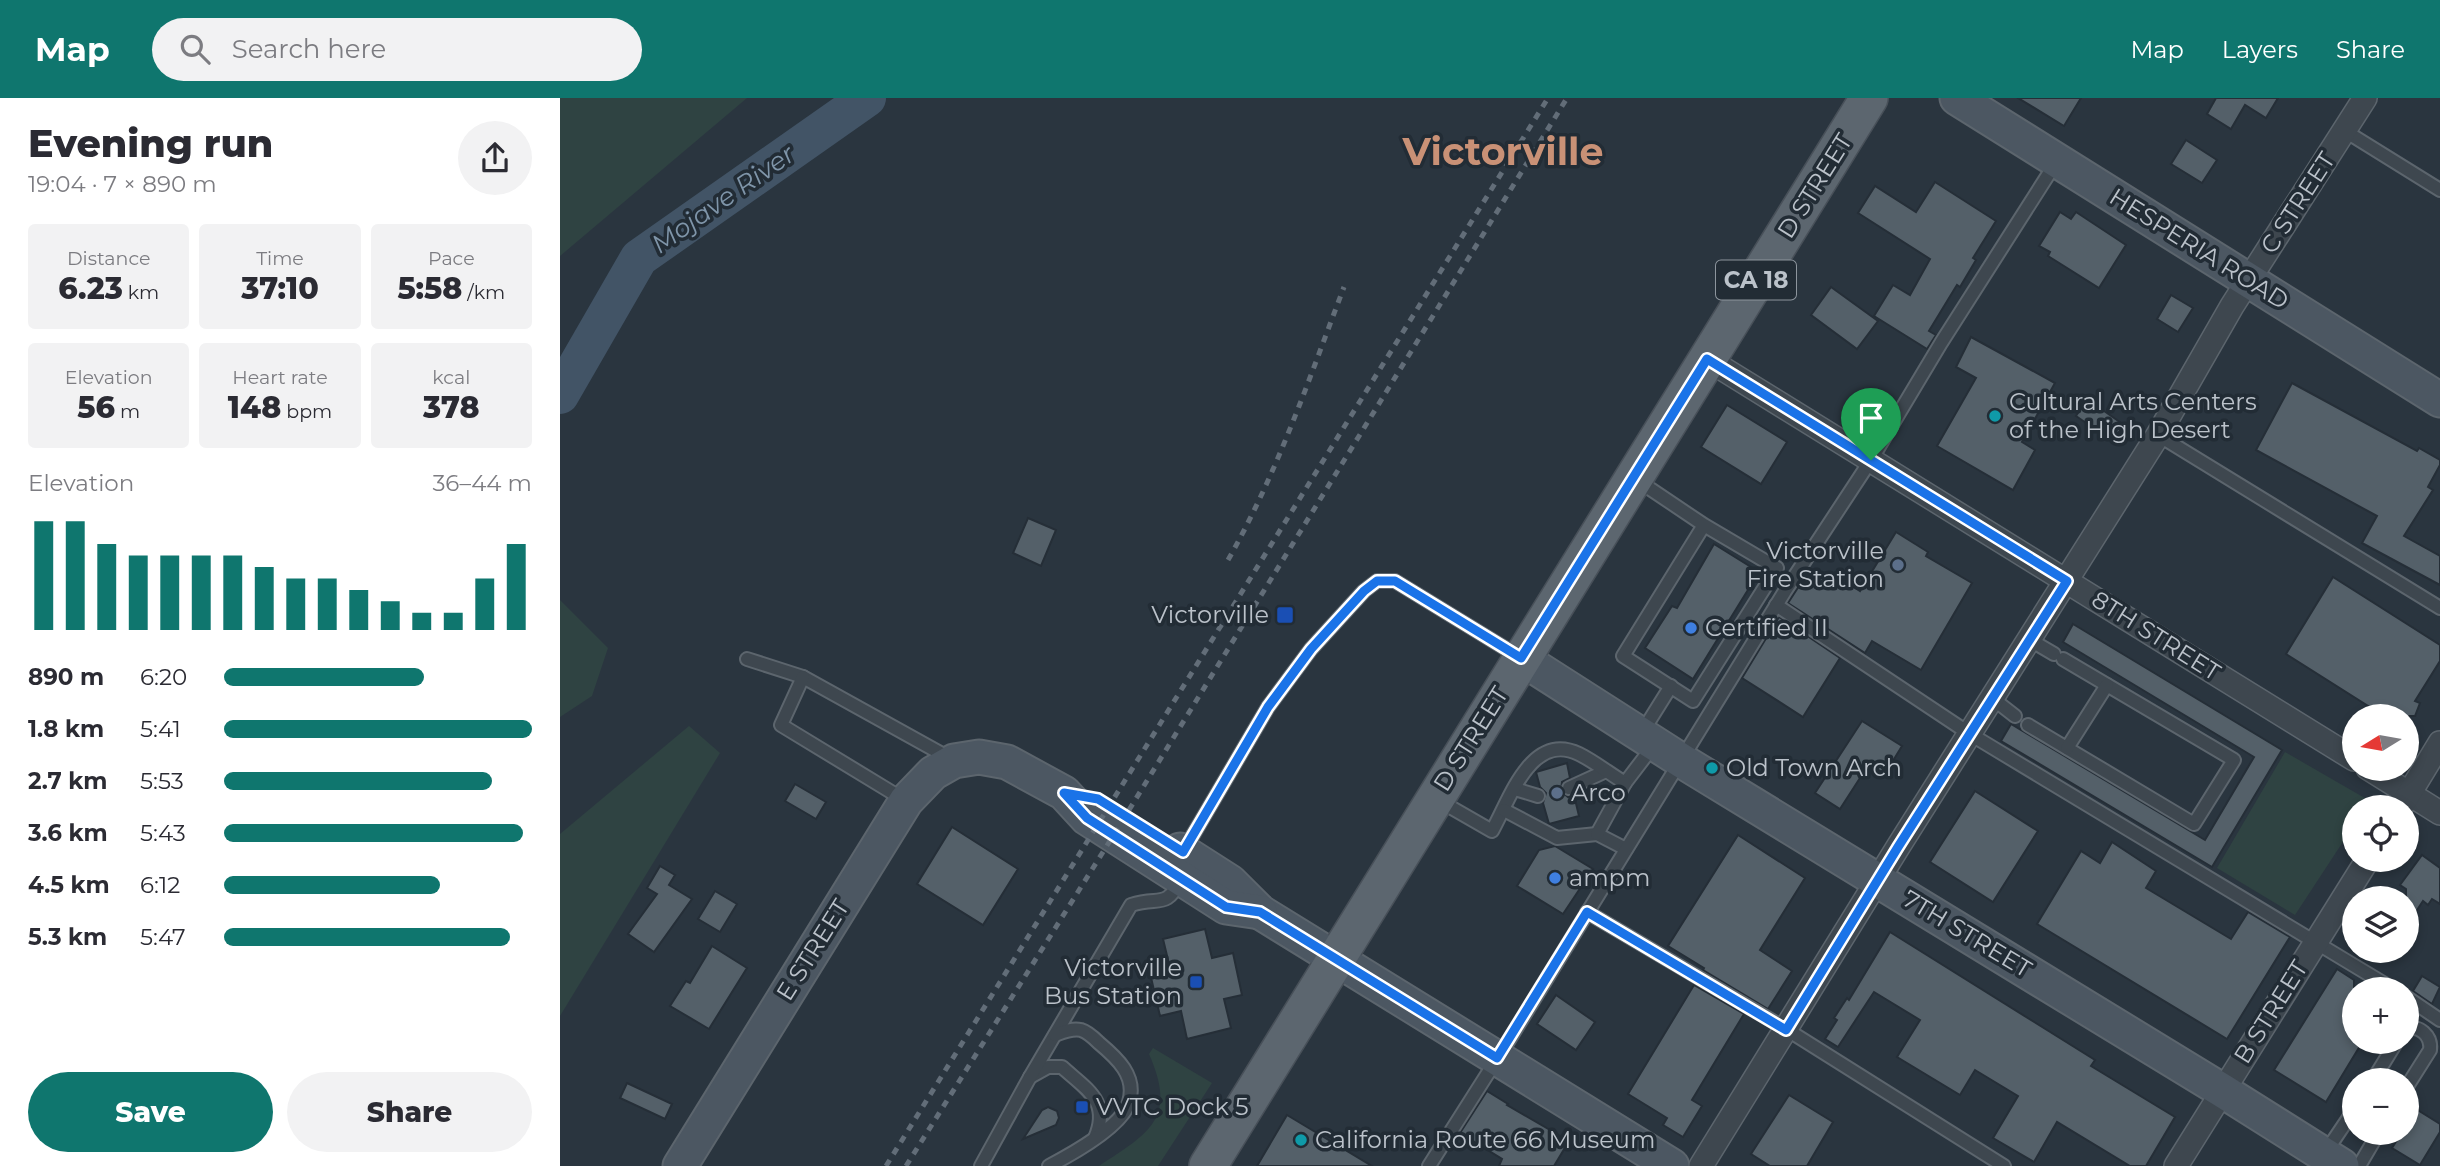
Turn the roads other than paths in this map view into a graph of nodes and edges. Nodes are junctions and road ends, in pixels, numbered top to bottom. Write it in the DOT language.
graph roads {
  1 [pos="1869,98"];
  2 [pos="1957,98"];
  3 [pos="2365,98"];
  4 [pos="2345,131"];
  5 [pos="2057,161"];
  6 [pos="2440,190"];
  7 [pos="2248,280"];
  8 [pos="1707,359"];
  9 [pos="2440,400"];
  10 [pos="2158,435"];
  11 [pos="1871,460"];
  12 [pos="1633,478"];
  13 [pos="1704,525"];
  14 [pos="2067,581"];
  15 [pos="1776,605"];
  16 [pos="2440,608"];
  17 [pos="2030,640"];
  18 [pos="1521,658"];
  19 [pos="747,659"];
  20 [pos="803,677"];
  21 [pos="2108,685"];
  22 [pos="1671,686"];
  23 [pos="1992,698"];
  24 [pos="2015,716"];
  25 [pos="2028,725"];
  26 [pos="1970,734"];
  27 [pos="2440,743"];
  28 [pos="1659,746"];
  29 [pos="2067,748"];
  30 [pos="2342,753"];
  31 [pos="961,759"];
  32 [pos="1606,771"];
  33 [pos="2383,781"];
  34 [pos="1625,783"];
  35 [pos="1569,788"];
  36 [pos="1515,789"];
  37 [pos="2399,795"];
  38 [pos="2408,795"];
  39 [pos="1538,796"];
  40 [pos="1435,798"];
  41 [pos="906,802"];
  42 [pos="2419,805"];
  43 [pos="1504,810"];
  44 [pos="2440,813"];
  45 [pos="1597,834"];
  46 [pos="1626,849"];
  47 [pos="1183,865"];
  48 [pos="2360,872"];
  49 [pos="1879,881"];
  50 [pos="1587,912"];
  51 [pos="2316,941"];
  52 [pos="1336,958"];
  53 [pos="2374,977"];
  54 [pos="2419,1006"];
  55 [pos="2440,1020"];
  56 [pos="2419,1029"];
  57 [pos="1786,1030"];
  58 [pos="1055,1035"];
  59 [pos="1497,1058"];
  60 [pos="2418,1068"];
  61 [pos="1030,1077"];
  62 [pos="2223,1091"];
  63 [pos="1094,1139"];
  64 [pos="2342,1139"];
  65 [pos="2371,1145"];
  66 [pos="2333,1161"];
  67 [pos="680,1166"];
  68 [pos="981,1166"];
  69 [pos="1049,1166"];
  70 [pos="1208,1166"];
  71 [pos="1429,1166"];
  72 [pos="1672,1166"];
  73 [pos="1701,1166"];
  74 [pos="2004,1166"];
  75 [pos="2175,1166"];
  76 [pos="2359,1166"];
  1 -- 8 [label="main road, D STREET / CA 18"];
  2 -- 5 [label="main road, HESPERIA ROAD"];
  3 -- 4 [label="street, C STREET"];
  4 -- 6 [label="lane"];
  4 -- 7 [label="street, C STREET"];
  5 -- 7 [label="main road, HESPERIA ROAD"];
  5 -- 11 [label="lane"];
  7 -- 9 [label="main road, HESPERIA ROAD"];
  7 -- 10 [label="street, C STREET"];
  8 -- 11 [label="street, 8TH STREET"];
  8 -- 12 [label="main road, D STREET / CA 18"];
  10 -- 14 [label="street, C STREET"];
  10 -- 16 [label="lane"];
  11 -- 14 [label="street, 8TH STREET"];
  11 -- 15 [label="lane"];
  12 -- 13 [label="lane"];
  12 -- 18 [label="main road, D STREET / CA 18"];
  13 -- 22 [label="lane"];
  13 -- 22 [label="lane"];
  14 -- 17 [label="street, C STREET"];
  14 -- 30 [label="street, 8TH STREET"];
  15 -- 26 [label="lane"];
  15 -- 28 [label="lane"];
  17 -- 21 [label="lane"];
  17 -- 23 [label="street, C STREET"];
  18 -- 28 [label="main road, 7TH STREET"];
  18 -- 40 [label="main road, D STREET"];
  18 -- 47 [label="lane"];
  19 -- 20 [label="lane"];
  20 -- 31 [label="lane"];
  20 -- 41 [label="lane"];
  21 -- 29 [label="lane"];
  21 -- 29 [label="lane"];
  22 -- 28 [label="lane"];
  23 -- 24 [label="lane"];
  23 -- 26 [label="street, C STREET"];
  25 -- 29 [label="lane"];
  26 -- 49 [label="street, C STREET"];
  26 -- 51 [label="lane"];
  27 -- 38 [label="street"];
  28 -- 34 [label="lane"];
  28 -- 46 [label="lane"];
  28 -- 49 [label="main road, 7TH STREET"];
  31 -- 41 [label="main road, E STREET"];
  31 -- 47 [label="main road"];
  32 -- 34 [label="lane"];
  32 -- 35 [label="lane"];
  32 -- 36 [label="lane"];
  33 -- 37 [label="street"];
  34 -- 45 [label="lane"];
  36 -- 39 [label="lane"];
  36 -- 43 [label="lane"];
  40 -- 43 [label="lane"];
  40 -- 52 [label="main road, D STREET"];
  41 -- 67 [label="main road, E STREET"];
  42 -- 44 [label="street"];
  43 -- 45 [label="lane"];
  45 -- 46 [label="lane"];
  46 -- 50 [label="lane"];
  47 -- 52 [label="main road"];
  47 -- 58 [label="lane"];
  48 -- 51 [label="street, B STREET"];
  49 -- 57 [label="street, C STREET"];
  49 -- 62 [label="main road, 7TH STREET"];
  50 -- 57 [label="lane"];
  50 -- 59 [label="lane"];
  51 -- 53 [label="lane"];
  51 -- 62 [label="street, B STREET"];
  52 -- 59 [label="main road"];
  52 -- 70 [label="main road, D STREET"];
  54 -- 55 [label="lane"];
  56 -- 60 [label="lane"];
  57 -- 73 [label="street, C STREET"];
  57 -- 74 [label="lane"];
  58 -- 61 [label="lane"];
  58 -- 63 [label="lane"];
  59 -- 71 [label="lane"];
  59 -- 72 [label="main road"];
  61 -- 63 [label="lane"];
  61 -- 68 [label="lane"];
  62 -- 66 [label="main road, 7TH STREET"];
  62 -- 75 [label="street, B STREET"];
  63 -- 69 [label="lane"];
  64 -- 66 [label="lane"];
  65 -- 76 [label="lane"];
}
